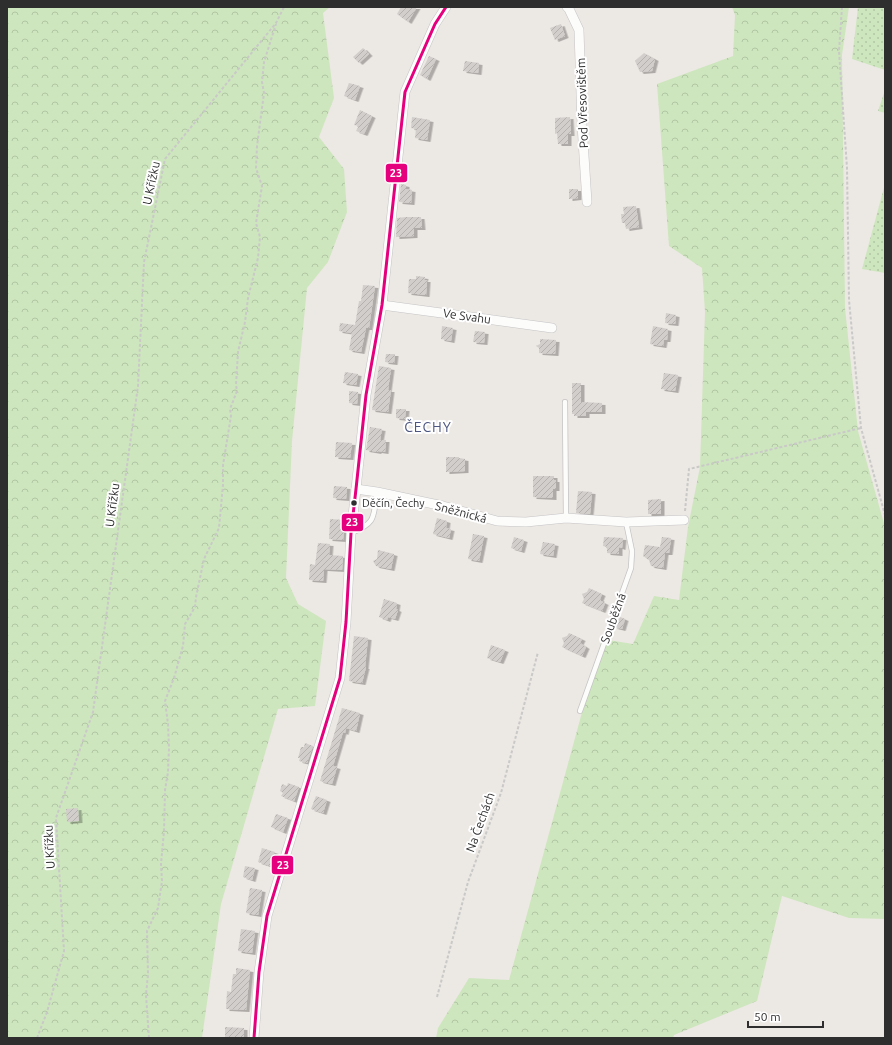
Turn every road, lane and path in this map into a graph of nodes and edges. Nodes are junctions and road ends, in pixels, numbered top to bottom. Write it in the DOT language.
graph roads {
  1 [pos="284,7"];
  2 [pos="446,7"];
  3 [pos="567,7"];
  4 [pos="842,7"];
  5 [pos="276,23"];
  6 [pos="587,202"];
  7 [pos="382,305"];
  8 [pos="552,328"];
  9 [pos="565,402"];
  10 [pos="861,428"];
  11 [pos="356,490"];
  12 [pos="377,492"];
  13 [pos="885,515"];
  14 [pos="566,518"];
  15 [pos="684,520"];
  16 [pos="626,522"];
  17 [pos="351,533"];
  18 [pos="538,652"];
  19 [pos="580,711"];
  20 [pos="438,997"];
  21 [pos="38,1038"];
  22 [pos="149,1038"];
  23 [pos="254,1038"];
  1 -- 5 [label="path, U Křížku"];
  2 -- 7 [label="street"];
  3 -- 6 [label="street, Pod Vřesovištěm"];
  4 -- 10 [label="path"];
  5 -- 21 [label="path, U Křížku"];
  5 -- 22 [label="path"];
  7 -- 8 [label="street, Ve Svahu"];
  7 -- 11 [label="street"];
  9 -- 14 [label="lane"];
  10 -- 13 [label="path"];
  10 -- 15 [label="path"];
  11 -- 12 [label="street, Sněžnická"];
  11 -- 17 [label="street"];
  12 -- 14 [label="street, Sněžnická"];
  12 -- 17 [label="lane"];
  14 -- 16 [label="street, Sněžnická"];
  15 -- 16 [label="street, Sněžnická"];
  16 -- 19 [label="lane, Souběžná"];
  17 -- 23 [label="street"];
  18 -- 20 [label="path, Na Čechách"];
}
